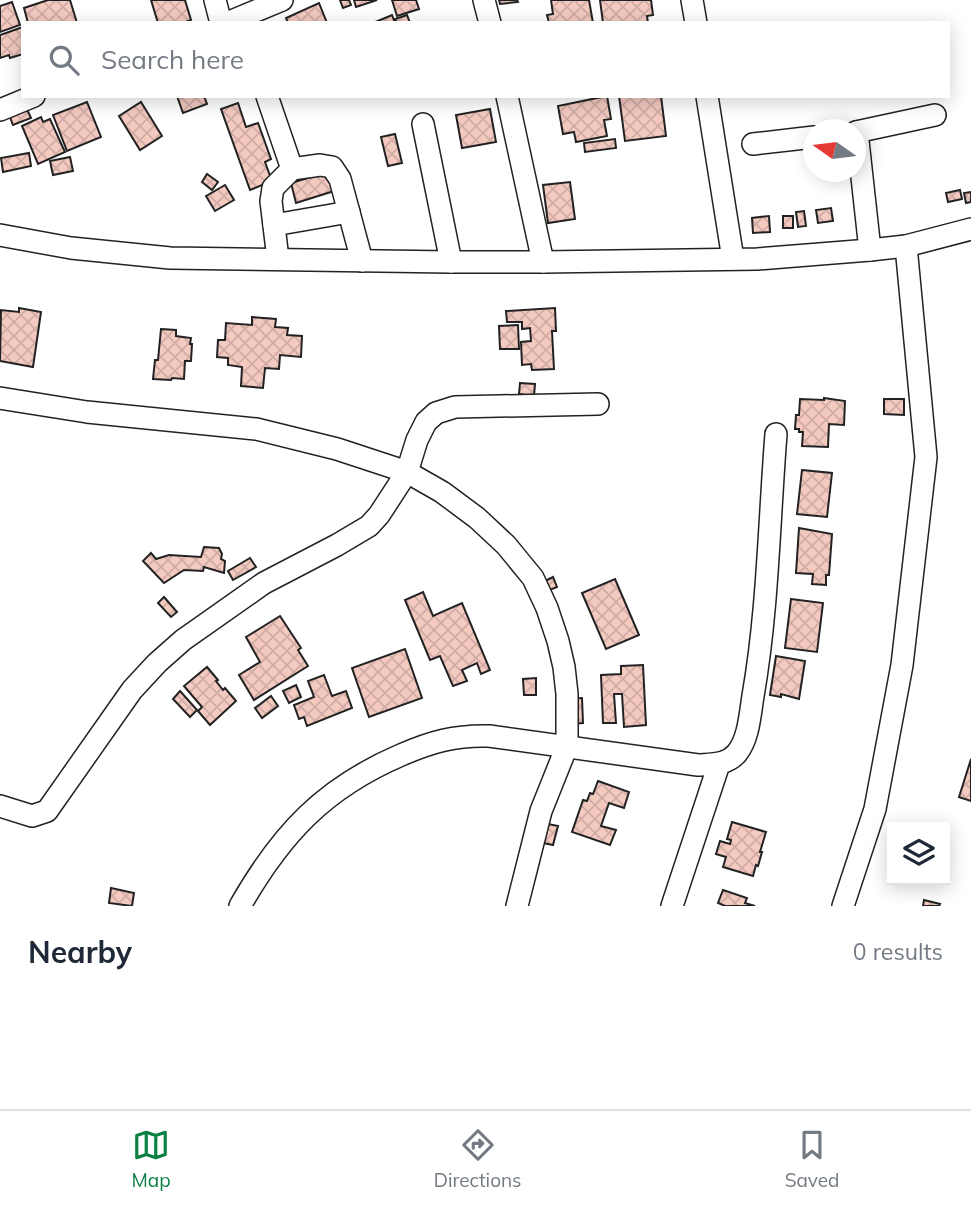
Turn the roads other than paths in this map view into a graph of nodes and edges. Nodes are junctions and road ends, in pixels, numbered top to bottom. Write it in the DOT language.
graph roads {
  1 [pos="215,0"];
  2 [pos="282,0"];
  3 [pos="484,0"];
  4 [pos="692,0"];
  5 [pos="220,21"];
  6 [pos="232,21"];
  7 [pos="489,21"];
  8 [pos="696,21"];
  9 [pos="29,98"];
  10 [pos="268,98"];
  11 [pos="507,98"];
  12 [pos="707,98"];
  13 [pos="0,110"];
  14 [pos="934,115"];
  15 [pos="423,124"];
  16 [pos="866,130"];
  17 [pos="803,138"];
  18 [pos="752,144"];
  19 [pos="292,169"];
  20 [pos="862,182"];
  21 [pos="349,212"];
  22 [pos="274,225"];
  23 [pos="971,229"];
  24 [pos="0,235"];
  25 [pos="906,246"];
  26 [pos="870,250"];
  27 [pos="278,259"];
  28 [pos="733,259"];
  29 [pos="362,261"];
  30 [pos="451,262"];
  31 [pos="543,262"];
  32 [pos="0,398"];
  33 [pos="598,404"];
  34 [pos="776,434"];
  35 [pos="407,472"];
  36 [pos="566,746"];
  37 [pos="719,764"];
  38 [pos="0,806"];
  39 [pos="240,906"];
  40 [pos="517,906"];
  41 [pos="672,906"];
  42 [pos="843,906"];
  1 -- 5 [label="street"];
  2 -- 6 [label="street"];
  3 -- 7 [label="street"];
  4 -- 8 [label="street"];
  9 -- 13 [label="street"];
  10 -- 19 [label="street"];
  11 -- 31 [label="street"];
  12 -- 28 [label="street"];
  14 -- 16 [label="street"];
  15 -- 30 [label="street"];
  17 -- 18 [label="street"];
  19 -- 21 [label="street"];
  19 -- 22 [label="street"];
  20 -- 26 [label="street"];
  21 -- 22 [label="street"];
  21 -- 29 [label="street"];
  22 -- 27 [label="street"];
  23 -- 25 [label="street"];
  24 -- 27 [label="street"];
  25 -- 26 [label="street"];
  25 -- 42 [label="street"];
  26 -- 28 [label="street"];
  27 -- 29 [label="street"];
  28 -- 31 [label="street"];
  29 -- 30 [label="street"];
  30 -- 31 [label="street"];
  32 -- 35 [label="street"];
  33 -- 35 [label="street"];
  34 -- 37 [label="street"];
  35 -- 36 [label="street"];
  35 -- 38 [label="street"];
  36 -- 37 [label="street"];
  36 -- 39 [label="street"];
  36 -- 40 [label="street"];
  37 -- 41 [label="street"];
}
